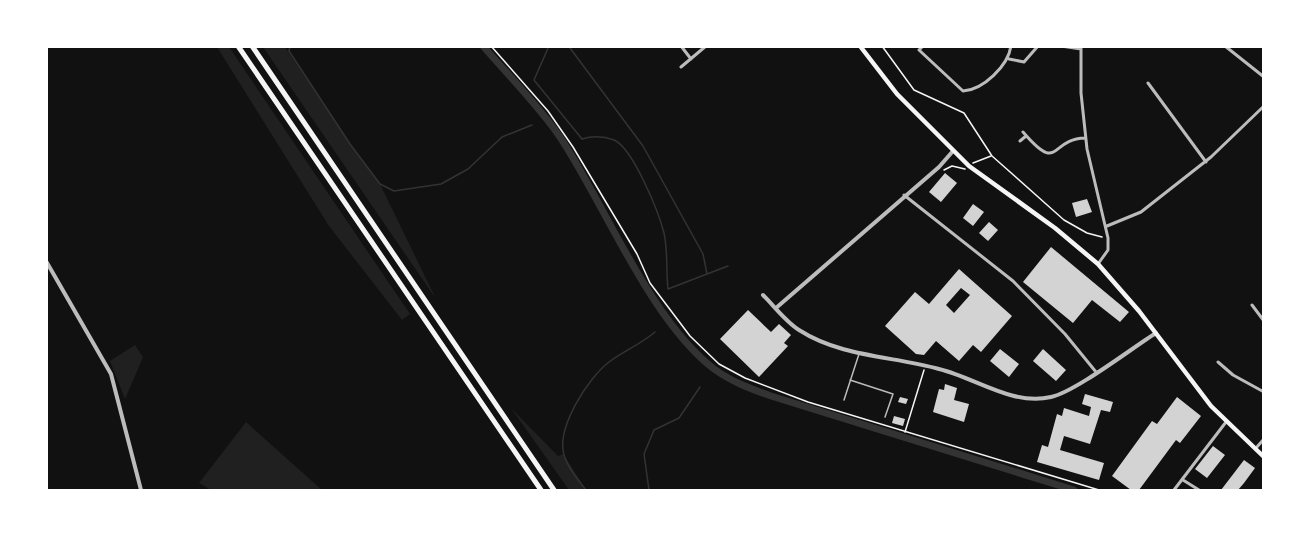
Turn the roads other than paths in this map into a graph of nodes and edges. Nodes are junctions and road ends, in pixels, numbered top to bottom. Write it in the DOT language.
graph roads {
  1 [pos="238,46"];
  2 [pos="252,46"];
  3 [pos="681,46"];
  4 [pos="706,46"];
  5 [pos="860,46"];
  6 [pos="1011,46"];
  7 [pos="1038,46"];
  8 [pos="1061,46"];
  9 [pos="1225,46"];
  10 [pos="922,47"];
  11 [pos="1081,48"];
  12 [pos="691,59"];
  13 [pos="1008,59"];
  14 [pos="681,67"];
  15 [pos="1263,77"];
  16 [pos="1148,83"];
  17 [pos="1263,106"];
  18 [pos="1085,138"];
  19 [pos="1020,141"];
  20 [pos="953,151"];
  21 [pos="1206,162"];
  22 [pos="904,195"];
  23 [pos="1107,226"];
  24 [pos="46,261"];
  25 [pos="1098,264"];
  26 [pos="763,296"];
  27 [pos="1252,305"];
  28 [pos="776,308"];
  29 [pos="1263,321"];
  30 [pos="1156,333"];
  31 [pos="859,353"];
  32 [pos="1218,362"];
  33 [pos="1096,372"];
  34 [pos="850,380"];
  35 [pos="1263,392"];
  36 [pos="844,400"];
  37 [pos="885,417"];
  38 [pos="1226,422"];
  39 [pos="1263,438"];
  40 [pos="1255,450"];
  41 [pos="1263,457"];
  42 [pos="1183,479"];
  43 [pos="141,490"];
  44 [pos="541,490"];
  45 [pos="554,490"];
  46 [pos="1174,490"];
  47 [pos="1199,490"];
  1 -- 44 [label="highway"];
  2 -- 45 [label="highway"];
  3 -- 12 [label="street"];
  4 -- 12 [label="street"];
  5 -- 20 [label="main road"];
  6 -- 13 [label="street"];
  7 -- 13 [label="street"];
  8 -- 11 [label="street"];
  9 -- 15 [label="street"];
  10 -- 13 [label="street"];
  11 -- 18 [label="street"];
  12 -- 14 [label="street"];
  16 -- 21 [label="street"];
  17 -- 21 [label="street"];
  18 -- 19 [label="street"];
  18 -- 23 [label="street"];
  20 -- 22 [label="street"];
  20 -- 25 [label="main road"];
  21 -- 23 [label="street"];
  22 -- 28 [label="street"];
  22 -- 33 [label="street"];
  23 -- 25 [label="street"];
  24 -- 43 [label="street"];
  25 -- 30 [label="main road"];
  26 -- 28 [label="street"];
  27 -- 29 [label="street"];
  28 -- 31 [label="street"];
  30 -- 33 [label="street"];
  30 -- 38 [label="main road"];
  31 -- 33 [label="street"];
  31 -- 34 [label="lane"];
  32 -- 35 [label="street"];
  34 -- 36 [label="lane"];
  34 -- 37 [label="lane"];
  38 -- 40 [label="main road"];
  38 -- 42 [label="street"];
  39 -- 40 [label="street"];
  40 -- 41 [label="main road"];
  42 -- 46 [label="street"];
  42 -- 47 [label="street"];
}
